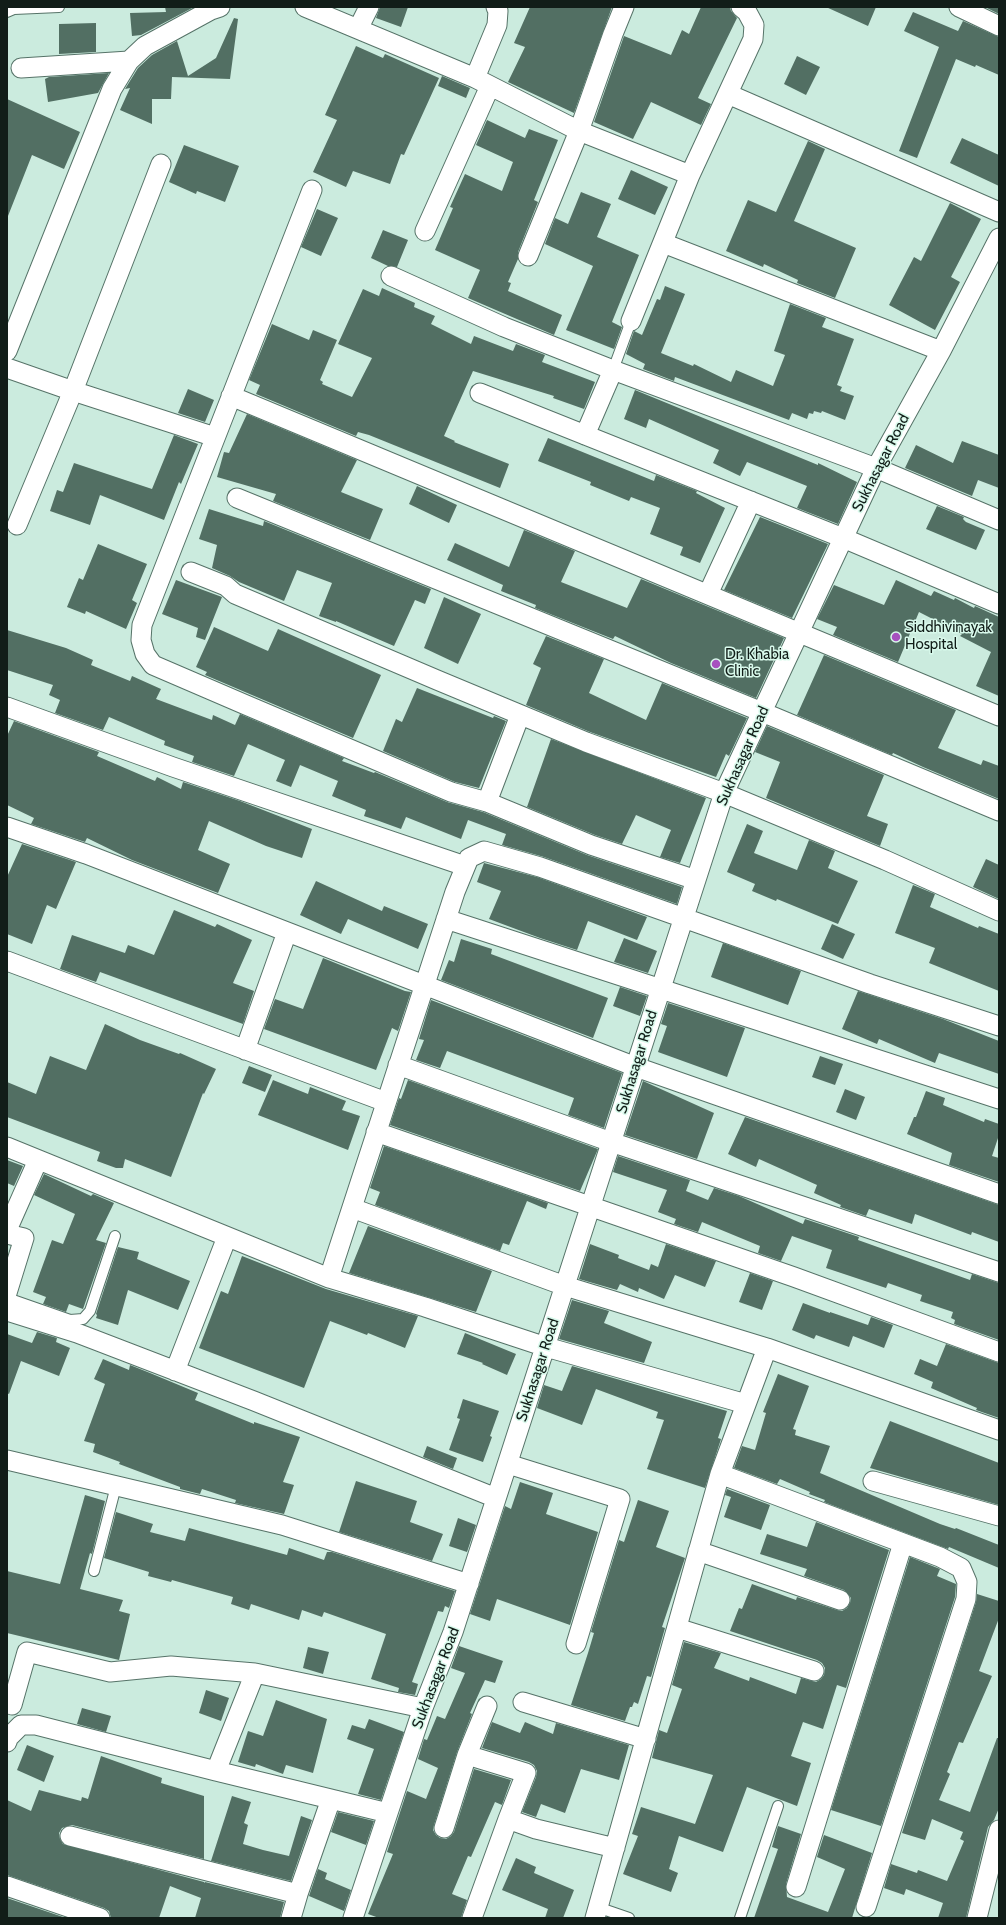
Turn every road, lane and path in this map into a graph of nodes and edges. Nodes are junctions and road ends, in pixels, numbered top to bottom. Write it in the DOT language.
graph roads {
  1 [pos="59,7"];
  2 [pos="220,7"];
  3 [pos="305,7"];
  4 [pos="369,7"];
  5 [pos="496,7"];
  6 [pos="624,7"];
  7 [pos="741,7"];
  8 [pos="959,7"];
  9 [pos="7,12"];
  10 [pos="999,26"];
  11 [pos="358,29"];
  12 [pos="128,61"];
  13 [pos="21,68"];
  14 [pos="482,82"];
  15 [pos="728,94"];
  16 [pos="579,131"];
  17 [pos="161,164"];
  18 [pos="690,176"];
  19 [pos="312,190"];
  20 [pos="999,212"];
  21 [pos="425,231"];
  22 [pos="999,238"];
  23 [pos="663,243"];
  24 [pos="528,256"];
  25 [pos="391,276"];
  26 [pos="631,321"];
  27 [pos="7,351"];
  28 [pos="941,351"];
  29 [pos="7,368"];
  30 [pos="613,370"];
  31 [pos="72,391"];
  32 [pos="480,393"];
  33 [pos="231,396"];
  34 [pos="585,435"];
  35 [pos="215,437"];
  36 [pos="876,468"];
  37 [pos="238,498"];
  38 [pos="751,501"];
  39 [pos="999,520"];
  40 [pos="18,524"];
  41 [pos="843,538"];
  42 [pos="192,572"];
  43 [pos="708,594"];
  44 [pos="999,604"];
  45 [pos="799,632"];
  46 [pos="7,707"];
  47 [pos="762,712"];
  48 [pos="520,715"];
  49 [pos="999,716"];
  50 [pos="724,793"];
  51 [pos="487,802"];
  52 [pos="999,811"];
  53 [pos="7,827"];
  54 [pos="466,866"];
  55 [pos="696,880"];
  56 [pos="999,911"];
  57 [pos="684,918"];
  58 [pos="446,919"];
  59 [pos="287,932"];
  60 [pos="7,961"];
  61 [pos="424,986"];
  62 [pos="660,988"];
  63 [pos="999,1026"];
  64 [pos="244,1050"];
  65 [pos="398,1065"];
  66 [pos="636,1067"];
  67 [pos="999,1099"];
  68 [pos="386,1102"];
  69 [pos="376,1132"];
  70 [pos="611,1142"];
  71 [pos="7,1147"];
  72 [pos="38,1160"];
  73 [pos="999,1194"];
  74 [pos="591,1206"];
  75 [pos="352,1208"];
  76 [pos="7,1230"];
  77 [pos="7,1234"];
  78 [pos="115,1236"];
  79 [pos="227,1237"];
  80 [pos="999,1272"];
  81 [pos="329,1278"];
  82 [pos="565,1286"];
  83 [pos="7,1293"];
  84 [pos="7,1298"];
  85 [pos="7,1311"];
  86 [pos="546,1346"];
  87 [pos="767,1348"];
  88 [pos="999,1352"];
  89 [pos="175,1371"];
  90 [pos="746,1404"];
  91 [pos="999,1430"];
  92 [pos="7,1460"];
  93 [pos="508,1464"];
  94 [pos="720,1474"];
  95 [pos="873,1481"];
  96 [pos="116,1486"];
  97 [pos="496,1498"];
  98 [pos="999,1516"];
  99 [pos="903,1543"];
  100 [pos="698,1551"];
  101 [pos="94,1571"];
  102 [pos="469,1584"];
  103 [pos="840,1600"];
  104 [pos="677,1628"];
  105 [pos="576,1644"];
  106 [pos="814,1671"];
  107 [pos="255,1673"];
  108 [pos="523,1702"];
  109 [pos="12,1705"];
  110 [pos="487,1706"];
  111 [pos="423,1708"];
  112 [pos="646,1739"];
  113 [pos="7,1742"];
  114 [pos="467,1755"];
  115 [pos="216,1771"];
  116 [pos="331,1799"];
  117 [pos="778,1806"];
  118 [pos="388,1813"];
  119 [pos="508,1819"];
  120 [pos="444,1828"];
  121 [pos="999,1830"];
  122 [pos="70,1836"];
  123 [pos="615,1848"];
  124 [pos="7,1886"];
  125 [pos="796,1887"];
  126 [pos="298,1894"];
  127 [pos="866,1907"];
  128 [pos="596,1912"];
  129 [pos="100,1918"];
  130 [pos="291,1918"];
  131 [pos="354,1918"];
  132 [pos="472,1918"];
  133 [pos="629,1918"];
  134 [pos="740,1918"];
  135 [pos="977,1918"];
  1 -- 9 [label="lane"];
  2 -- 12 [label="street"];
  3 -- 11 [label="street"];
  4 -- 11 [label="street"];
  5 -- 14 [label="street"];
  6 -- 16 [label="street"];
  7 -- 15 [label="street"];
  8 -- 10 [label="street"];
  11 -- 14 [label="street"];
  12 -- 13 [label="street"];
  12 -- 27 [label="street"];
  14 -- 16 [label="street"];
  14 -- 21 [label="street"];
  15 -- 18 [label="street"];
  15 -- 20 [label="street"];
  16 -- 18 [label="street"];
  16 -- 24 [label="street"];
  17 -- 31 [label="street"];
  18 -- 23 [label="street"];
  19 -- 33 [label="street"];
  22 -- 28 [label="street, Sukhasagar Road"];
  23 -- 26 [label="street"];
  23 -- 28 [label="street"];
  25 -- 30 [label="street"];
  26 -- 30 [label="lane"];
  28 -- 36 [label="street, Sukhasagar Road"];
  29 -- 31 [label="street"];
  30 -- 34 [label="street"];
  30 -- 36 [label="street"];
  31 -- 35 [label="street"];
  31 -- 40 [label="street"];
  32 -- 34 [label="street"];
  33 -- 35 [label="street"];
  33 -- 43 [label="street"];
  34 -- 38 [label="street"];
  35 -- 51 [label="street"];
  36 -- 39 [label="street"];
  36 -- 41 [label="street, Sukhasagar Road"];
  37 -- 47 [label="street"];
  38 -- 41 [label="street"];
  38 -- 43 [label="street"];
  41 -- 44 [label="street"];
  41 -- 45 [label="street, Sukhasagar Road"];
  42 -- 48 [label="street"];
  43 -- 45 [label="street"];
  45 -- 47 [label="street, Sukhasagar Road"];
  45 -- 49 [label="street"];
  46 -- 54 [label="street"];
  47 -- 50 [label="street, Sukhasagar Road"];
  47 -- 52 [label="street"];
  48 -- 50 [label="street"];
  48 -- 51 [label="street"];
  50 -- 55 [label="street, Sukhasagar Road"];
  50 -- 56 [label="street"];
  51 -- 55 [label="street"];
  53 -- 59 [label="street"];
  54 -- 57 [label="street"];
  54 -- 58 [label="street"];
  55 -- 57 [label="street, Sukhasagar Road"];
  57 -- 62 [label="street, Sukhasagar Road"];
  57 -- 63 [label="street"];
  58 -- 61 [label="street"];
  58 -- 62 [label="street"];
  59 -- 61 [label="street"];
  59 -- 64 [label="street"];
  60 -- 64 [label="street"];
  61 -- 65 [label="street"];
  61 -- 66 [label="street"];
  62 -- 66 [label="street, Sukhasagar Road"];
  62 -- 67 [label="street"];
  64 -- 68 [label="street"];
  65 -- 68 [label="street"];
  65 -- 70 [label="street"];
  66 -- 70 [label="street, Sukhasagar Road"];
  66 -- 73 [label="street"];
  68 -- 69 [label="street"];
  69 -- 74 [label="street"];
  69 -- 75 [label="street"];
  70 -- 74 [label="street, Sukhasagar Road"];
  70 -- 80 [label="street"];
  71 -- 72 [label="street"];
  72 -- 76 [label="street"];
  72 -- 79 [label="street"];
  74 -- 82 [label="street, Sukhasagar Road"];
  74 -- 88 [label="street"];
  75 -- 81 [label="street"];
  75 -- 82 [label="street"];
  77 -- 83 [label="street"];
  78 -- 84 [label="lane"];
  79 -- 81 [label="street"];
  79 -- 89 [label="street"];
  81 -- 86 [label="street"];
  82 -- 86 [label="street, Sukhasagar Road"];
  82 -- 87 [label="street"];
  85 -- 89 [label="street"];
  86 -- 90 [label="street"];
  86 -- 93 [label="street, Sukhasagar Road"];
  87 -- 90 [label="street"];
  87 -- 91 [label="street"];
  89 -- 97 [label="street"];
  90 -- 94 [label="street"];
  92 -- 96 [label="street"];
  93 -- 97 [label="street, Sukhasagar Road"];
  93 -- 105 [label="street"];
  94 -- 99 [label="street"];
  94 -- 100 [label="street"];
  95 -- 98 [label="street"];
  96 -- 101 [label="lane"];
  96 -- 102 [label="street"];
  97 -- 102 [label="street, Sukhasagar Road"];
  99 -- 125 [label="street"];
  99 -- 127 [label="street"];
  100 -- 103 [label="street"];
  100 -- 104 [label="street"];
  102 -- 111 [label="street, Sukhasagar Road"];
  104 -- 106 [label="street"];
  104 -- 112 [label="street"];
  107 -- 109 [label="street"];
  107 -- 111 [label="street"];
  107 -- 115 [label="street"];
  108 -- 112 [label="street"];
  110 -- 114 [label="street"];
  111 -- 118 [label="street, Sukhasagar Road"];
  112 -- 123 [label="street"];
  113 -- 115 [label="street"];
  114 -- 119 [label="street"];
  114 -- 120 [label="street"];
  115 -- 116 [label="street"];
  116 -- 118 [label="street"];
  116 -- 126 [label="street"];
  117 -- 134 [label="lane"];
  118 -- 131 [label="street, Sukhasagar Road"];
  119 -- 123 [label="street"];
  119 -- 132 [label="street"];
  121 -- 135 [label="street"];
  122 -- 126 [label="street"];
  123 -- 128 [label="street"];
  124 -- 129 [label="street"];
  126 -- 130 [label="street"];
  128 -- 133 [label="lane"];
}
